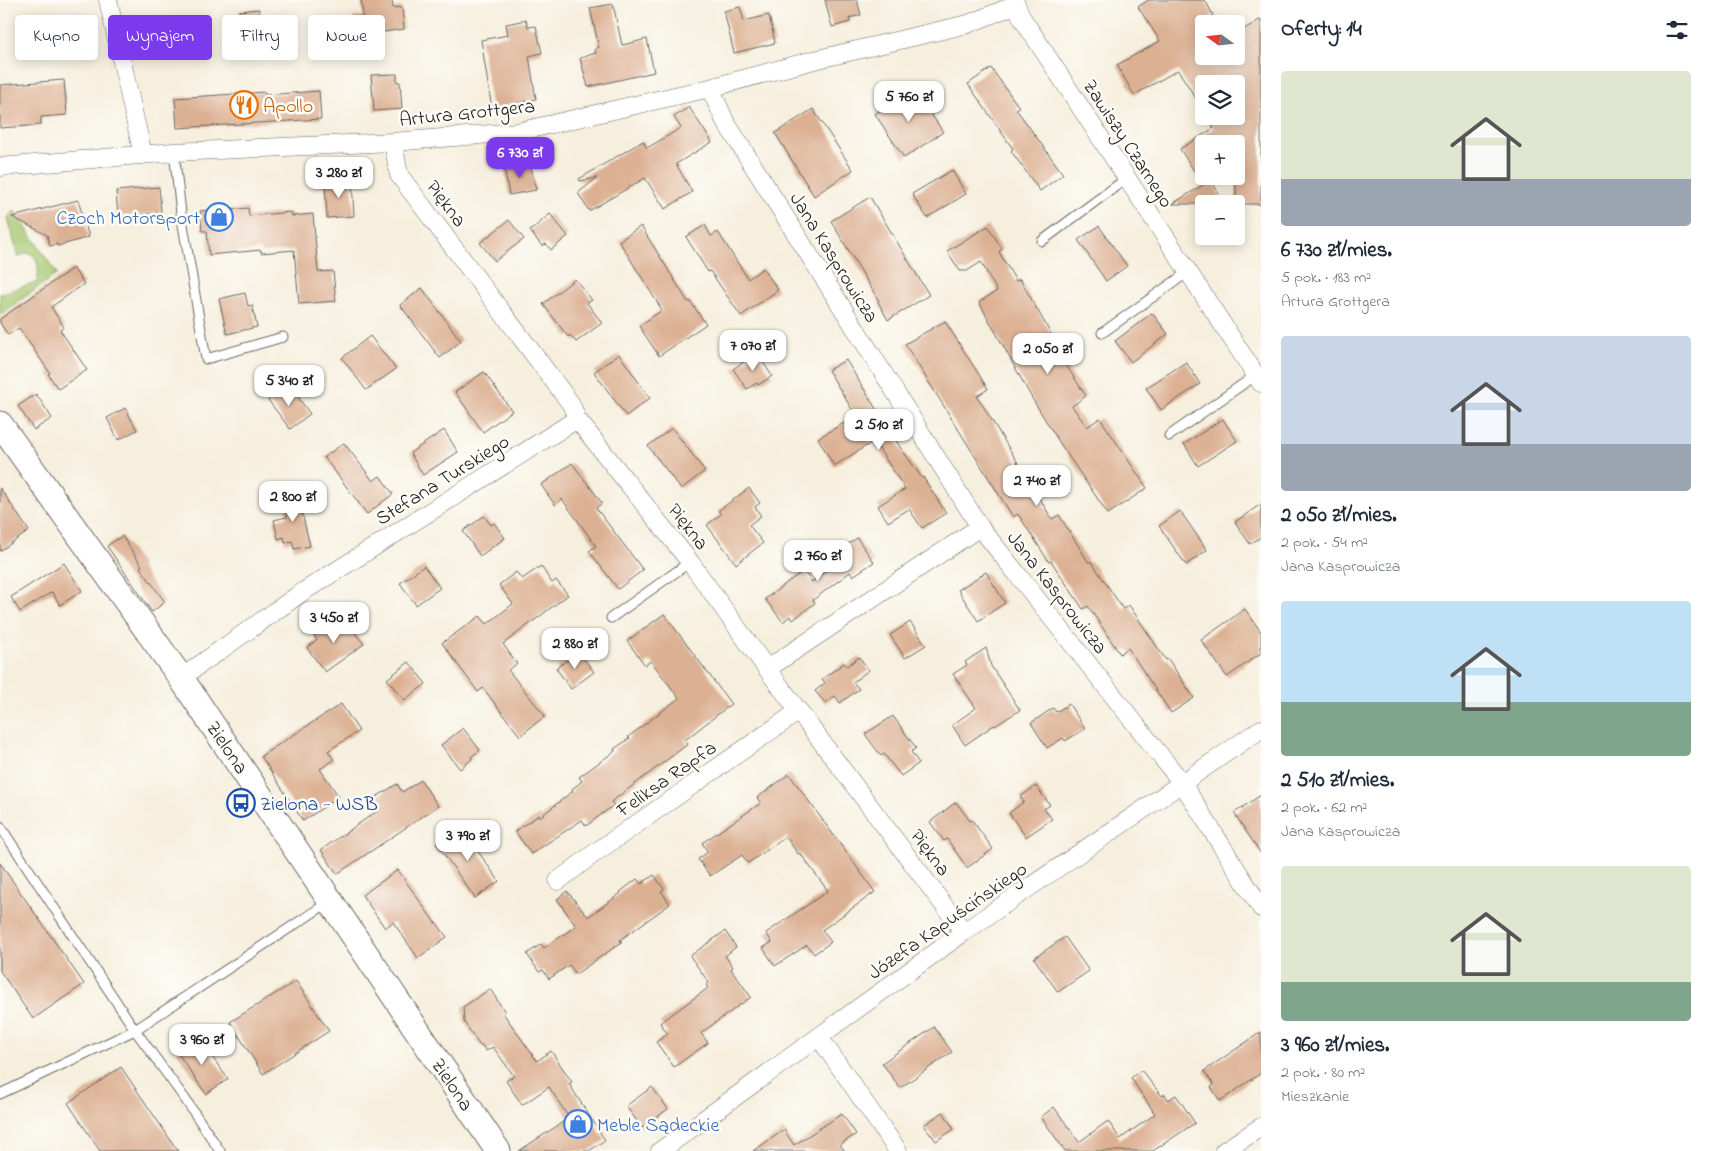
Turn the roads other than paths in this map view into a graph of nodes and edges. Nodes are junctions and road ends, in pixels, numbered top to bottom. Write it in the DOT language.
graph roads {
  1 [pos="108,0"];
  2 [pos="1014,2"];
  3 [pos="710,88"];
  4 [pos="393,142"];
  5 [pos="174,152"];
  6 [pos="143,155"];
  7 [pos="0,167"];
  8 [pos="1127,178"];
  9 [pos="1042,241"];
  10 [pos="1188,272"];
  11 [pos="1102,333"];
  12 [pos="283,337"];
  13 [pos="1258,379"];
  14 [pos="577,419"];
  15 [pos="0,424"];
  16 [pos="1169,436"];
  17 [pos="980,527"];
  18 [pos="690,562"];
  19 [pos="612,618"];
  20 [pos="767,669"];
  21 [pos="182,678"];
  22 [pos="799,711"];
  23 [pos="1261,729"];
  24 [pos="1182,783"];
  25 [pos="0,826"];
  26 [pos="558,881"];
  27 [pos="332,900"];
  28 [pos="1261,908"];
  29 [pos="964,932"];
  30 [pos="135,1030"];
  31 [pos="819,1037"];
  32 [pos="0,1094"];
  33 [pos="1261,1127"];
  34 [pos="220,1151"];
  35 [pos="498,1151"];
  36 [pos="660,1151"];
  37 [pos="898,1151"];
  38 [pos="1224,1151"];
  1 -- 6 [label="street"];
  2 -- 3 [label="street, Artura Grottgera"];
  2 -- 8 [label="street, Zawiszy Czarnego"];
  3 -- 4 [label="street, Artura Grottgera"];
  3 -- 17 [label="street, Jana Kasprowicza"];
  4 -- 5 [label="street, Artura Grottgera"];
  4 -- 14 [label="street, Piękna"];
  5 -- 6 [label="street, Artura Grottgera"];
  5 -- 12 [label="lane"];
  6 -- 7 [label="street, Artura Grottgera"];
  8 -- 9 [label="lane"];
  8 -- 10 [label="street, Zawiszy Czarnego"];
  10 -- 11 [label="lane"];
  10 -- 13 [label="street, Zawiszy Czarnego"];
  13 -- 16 [label="lane"];
  14 -- 18 [label="street, Piękna"];
  14 -- 21 [label="street, Stefana Turskiego"];
  15 -- 21 [label="street, Zielona"];
  17 -- 20 [label="street"];
  17 -- 24 [label="street, Jana Kasprowicza"];
  18 -- 19 [label="lane"];
  18 -- 20 [label="street, Piękna"];
  20 -- 22 [label="street, Piękna"];
  21 -- 27 [label="street, Zielona"];
  22 -- 26 [label="street, Feliksa Rapfa"];
  22 -- 29 [label="street, Piękna"];
  23 -- 24 [label="street, Józefa Kapuścińskiego"];
  24 -- 28 [label="street, Jana Kasprowicza"];
  24 -- 29 [label="street, Józefa Kapuścińskiego"];
  25 -- 30 [label="lane"];
  27 -- 30 [label="lane"];
  27 -- 35 [label="street, Zielona"];
  29 -- 31 [label="street, Józefa Kapuścińskiego"];
  30 -- 32 [label="lane"];
  30 -- 34 [label="lane"];
  31 -- 36 [label="street, Józefa Kapuścińskiego"];
  31 -- 37 [label="street"];
  33 -- 38 [label="street"];
}
